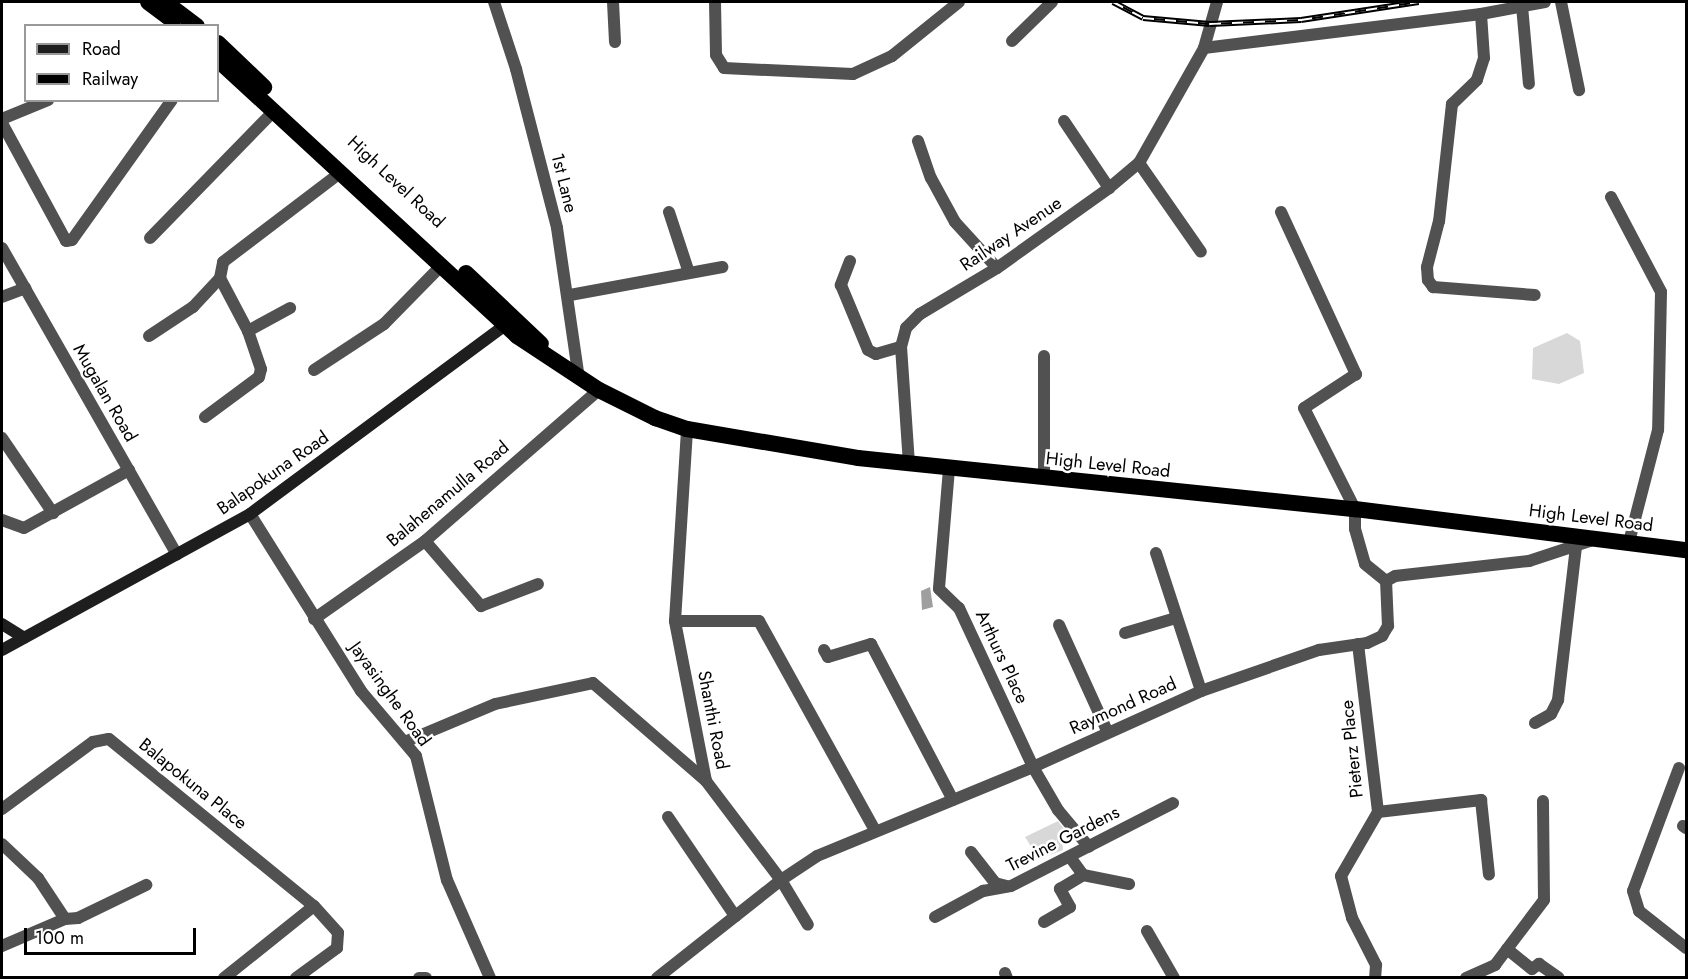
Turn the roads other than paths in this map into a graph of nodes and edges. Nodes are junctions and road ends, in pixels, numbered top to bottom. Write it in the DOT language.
graph roads {
  1 [pos="148,2"];
  2 [pos="165,2"];
  3 [pos="494,2"];
  4 [pos="613,2"];
  5 [pos="715,2"];
  6 [pos="959,2"];
  7 [pos="1052,2"];
  8 [pos="1217,2"];
  9 [pos="1545,2"];
  10 [pos="1561,2"];
  11 [pos="1522,6"];
  12 [pos="1480,14"];
  13 [pos="176,24"];
  14 [pos="194,24"];
  15 [pos="1012,41"];
  16 [pos="615,42"];
  17 [pos="219,44"];
  18 [pos="1204,48"];
  19 [pos="220,64"];
  20 [pos="1529,84"];
  21 [pos="1579,90"];
  22 [pos="44,102"];
  23 [pos="171,102"];
  24 [pos="274,111"];
  25 [pos="2,121"];
  26 [pos="1064,121"];
  27 [pos="918,141"];
  28 [pos="1139,163"];
  29 [pos="340,173"];
  30 [pos="1109,188"];
  31 [pos="1611,197"];
  32 [pos="669,212"];
  33 [pos="1281,212"];
  34 [pos="150,238"];
  35 [pos="2,248"];
  36 [pos="1202,252"];
  37 [pos="850,261"];
  38 [pos="442,265"];
  39 [pos="722,267"];
  40 [pos="997,268"];
  41 [pos="689,273"];
  42 [pos="220,278"];
  43 [pos="25,288"];
  44 [pos="1535,295"];
  45 [pos="570,296"];
  46 [pos="2,297"];
  47 [pos="290,308"];
  48 [pos="511,321"];
  49 [pos="248,331"];
  50 [pos="149,336"];
  51 [pos="901,347"];
  52 [pos="1044,356"];
  53 [pos="314,370"];
  54 [pos="579,378"];
  55 [pos="599,390"];
  56 [pos="206,417"];
  57 [pos="687,429"];
  58 [pos="2,438"];
  59 [pos="909,464"];
  60 [pos="949,469"];
  61 [pos="129,470"];
  62 [pos="1044,478"];
  63 [pos="1355,509"];
  64 [pos="53,513"];
  65 [pos="250,514"];
  66 [pos="2,520"];
  67 [pos="1597,539"];
  68 [pos="425,541"];
  69 [pos="1629,542"];
  70 [pos="1576,546"];
  71 [pos="1686,550"];
  72 [pos="1156,553"];
  73 [pos="177,555"];
  74 [pos="1386,581"];
  75 [pos="538,584"];
  76 [pos="1176,618"];
  77 [pos="314,619"];
  78 [pos="675,621"];
  79 [pos="2,624"];
  80 [pos="1059,626"];
  81 [pos="1125,633"];
  82 [pos="24,638"];
  83 [pos="1358,644"];
  84 [pos="2,650"];
  85 [pos="824,650"];
  86 [pos="1201,691"];
  87 [pos="1535,723"];
  88 [pos="1107,731"];
  89 [pos="407,741"];
  90 [pos="1033,767"];
  91 [pos="1679,768"];
  92 [pos="706,781"];
  93 [pos="952,800"];
  94 [pos="1543,801"];
  95 [pos="1173,802"];
  96 [pos="2,809"];
  97 [pos="1378,812"];
  98 [pos="668,817"];
  99 [pos="875,830"];
  100 [pos="2,844"];
  101 [pos="1089,847"];
  102 [pos="970,852"];
  103 [pos="1070,857"];
  104 [pos="1083,875"];
  105 [pos="1489,875"];
  106 [pos="781,880"];
  107 [pos="146,885"];
  108 [pos="1129,885"];
  109 [pos="1010,886"];
  110 [pos="314,906"];
  111 [pos="735,916"];
  112 [pos="935,916"];
  113 [pos="65,919"];
  114 [pos="1044,922"];
  115 [pos="808,925"];
  116 [pos="1147,931"];
  117 [pos="2,946"];
  118 [pos="1507,948"];
  119 [pos="1686,948"];
  120 [pos="488,977"];
  121 [pos="224,978"];
  122 [pos="296,978"];
  123 [pos="419,978"];
  124 [pos="426,978"];
  125 [pos="657,978"];
  126 [pos="1174,978"];
  127 [pos="1375,978"];
  128 [pos="1466,978"];
  129 [pos="1559,978"];
  1 -- 13 [label="highway"];
  2 -- 14 [label="highway"];
  3 -- 45 [label="street, 1st Lane"];
  4 -- 16 [label="street"];
  5 -- 6 [label="street"];
  7 -- 15 [label="street"];
  8 -- 18 [label="street, Railway Avenue"];
  9 -- 11 [label="street"];
  10 -- 21 [label="street"];
  11 -- 12 [label="street"];
  11 -- 20 [label="street"];
  12 -- 18 [label="street"];
  12 -- 44 [label="street"];
  17 -- 48 [label="highway, High Level Road"];
  18 -- 28 [label="street, Railway Avenue"];
  19 -- 24 [label="highway, High Level Road"];
  22 -- 25 [label="street"];
  23 -- 25 [label="street"];
  24 -- 29 [label="highway, High Level Road"];
  24 -- 34 [label="street"];
  26 -- 30 [label="street"];
  27 -- 40 [label="street"];
  28 -- 30 [label="street, Railway Avenue"];
  28 -- 36 [label="street"];
  29 -- 38 [label="highway, High Level Road"];
  29 -- 42 [label="street"];
  30 -- 40 [label="street, Railway Avenue"];
  31 -- 69 [label="street"];
  32 -- 41 [label="street"];
  33 -- 63 [label="street"];
  35 -- 43 [label="street, Mugalan Road"];
  37 -- 51 [label="street"];
  38 -- 48 [label="highway, High Level Road"];
  38 -- 53 [label="street"];
  39 -- 41 [label="street"];
  40 -- 51 [label="street, Railway Avenue"];
  41 -- 45 [label="street"];
  42 -- 49 [label="street"];
  42 -- 50 [label="street"];
  43 -- 46 [label="street"];
  43 -- 61 [label="street, Mugalan Road"];
  45 -- 54 [label="street, 1st Lane"];
  47 -- 49 [label="street"];
  48 -- 54 [label="highway, High Level Road"];
  48 -- 65 [label="main road, Balapokuna Road"];
  49 -- 56 [label="street"];
  51 -- 59 [label="street, Railway Avenue"];
  52 -- 62 [label="street"];
  54 -- 55 [label="highway, High Level Road"];
  55 -- 57 [label="highway, High Level Road"];
  55 -- 68 [label="street, Balahenamulla Road"];
  57 -- 59 [label="highway, High Level Road"];
  57 -- 78 [label="street, Shanthi Road"];
  58 -- 64 [label="street"];
  59 -- 60 [label="highway, High Level Road"];
  60 -- 62 [label="highway, High Level Road"];
  60 -- 90 [label="street, Arthurs Place"];
  61 -- 64 [label="street"];
  61 -- 73 [label="street, Mugalan Road"];
  62 -- 63 [label="highway, High Level Road"];
  63 -- 67 [label="highway, High Level Road"];
  63 -- 74 [label="street"];
  64 -- 66 [label="street"];
  65 -- 73 [label="main road, Balapokuna Road"];
  65 -- 77 [label="street, Jayasinghe Road"];
  67 -- 69 [label="highway, High Level Road"];
  67 -- 70 [label="street"];
  68 -- 75 [label="street"];
  68 -- 77 [label="street, Balahenamulla Road"];
  69 -- 71 [label="highway, High Level Road"];
  70 -- 74 [label="street"];
  70 -- 87 [label="street"];
  72 -- 76 [label="street"];
  73 -- 82 [label="main road, Balapokuna Road"];
  74 -- 83 [label="street, Raymond Road"];
  76 -- 81 [label="street"];
  76 -- 86 [label="street"];
  77 -- 89 [label="street, Jayasinghe Road"];
  78 -- 92 [label="street, Shanthi Road"];
  78 -- 99 [label="street"];
  79 -- 82 [label="main road"];
  80 -- 88 [label="street"];
  82 -- 84 [label="main road, Balapokuna Road"];
  83 -- 86 [label="street, Raymond Road"];
  83 -- 97 [label="street, Pieterz Place"];
  85 -- 93 [label="street"];
  86 -- 88 [label="street, Raymond Road"];
  88 -- 90 [label="street, Raymond Road"];
  89 -- 92 [label="street, Shanthi Road"];
  89 -- 120 [label="street, Jayasinghe Road"];
  90 -- 93 [label="street, Raymond Road"];
  90 -- 101 [label="street, Arthurs Place"];
  91 -- 119 [label="street"];
  92 -- 106 [label="street"];
  93 -- 99 [label="street, Raymond Road"];
  94 -- 118 [label="street"];
  95 -- 101 [label="street, Trevine Gardens"];
  96 -- 110 [label="street, Balapokuna Place"];
  97 -- 105 [label="street"];
  97 -- 127 [label="street, Pieterz Place"];
  98 -- 111 [label="street"];
  99 -- 106 [label="street, Raymond Road"];
  100 -- 113 [label="street"];
  101 -- 103 [label="street, Trevine Gardens"];
  102 -- 109 [label="street"];
  103 -- 104 [label="street"];
  103 -- 109 [label="street, Trevine Gardens"];
  104 -- 108 [label="street"];
  104 -- 114 [label="street"];
  106 -- 111 [label="street, Raymond Road"];
  106 -- 115 [label="street"];
  107 -- 113 [label="street"];
  109 -- 112 [label="street, Trevine Gardens"];
  110 -- 121 [label="street"];
  110 -- 122 [label="street, Balapokuna Place"];
  111 -- 125 [label="street, Raymond Road"];
  113 -- 117 [label="street"];
  116 -- 126 [label="street"];
  118 -- 128 [label="street"];
  118 -- 129 [label="street"];
  123 -- 124 [label="street"];
}
